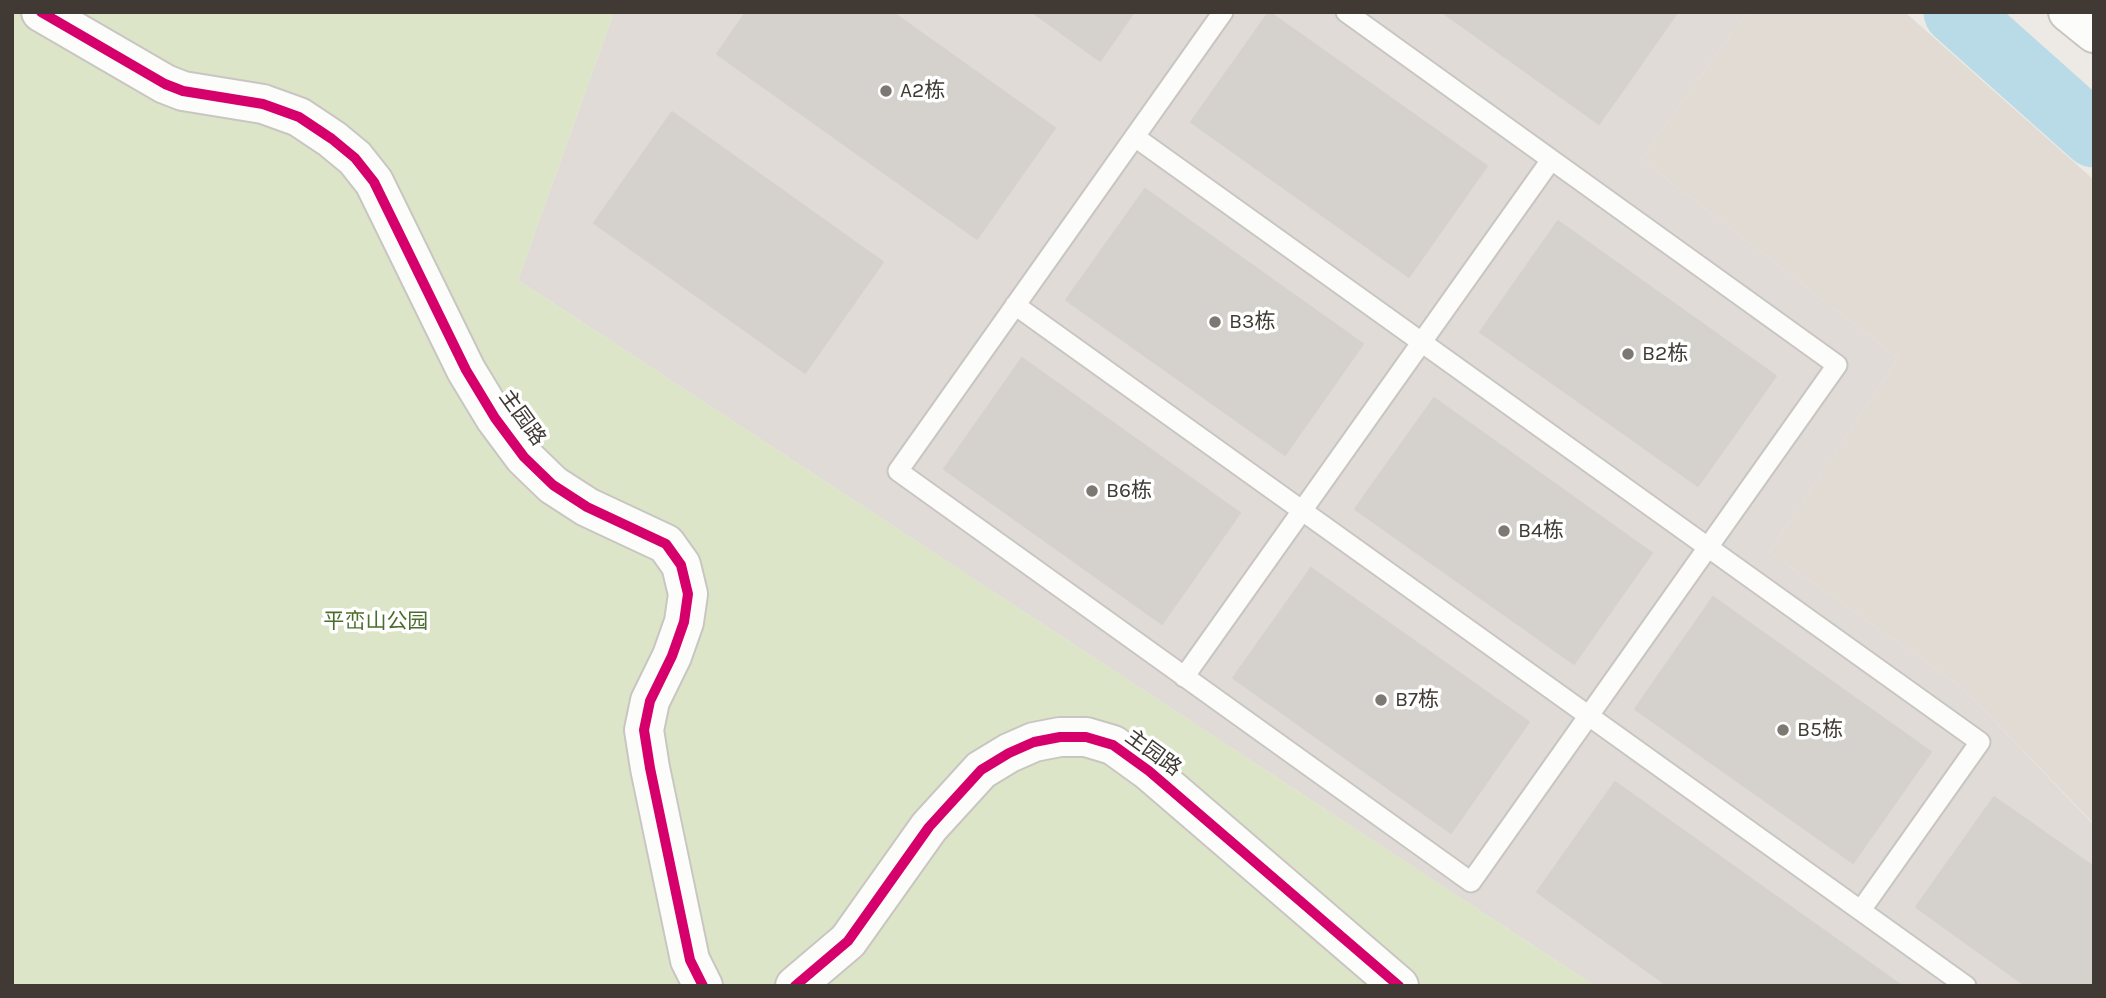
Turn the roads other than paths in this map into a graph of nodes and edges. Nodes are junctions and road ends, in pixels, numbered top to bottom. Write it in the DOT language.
graph roads {
  1 [pos="41,12"];
  2 [pos="1223,12"];
  3 [pos="1346,12"];
  4 [pos="2068,12"];
  5 [pos="2094,33"];
  6 [pos="1135,137"];
  7 [pos="1551,160"];
  8 [pos="1015,305"];
  9 [pos="1422,342"];
  10 [pos="1303,510"];
  11 [pos="1708,547"];
  12 [pos="1184,677"];
  13 [pos="1588,715"];
  14 [pos="1861,910"];
  15 [pos="703,986"];
  16 [pos="795,986"];
  17 [pos="1399,986"];
  18 [pos="1966,986"];
  1 -- 15 [label="street, 主园路"];
  2 -- 6 [label="lane"];
  3 -- 7 [label="lane"];
  4 -- 5 [label="street"];
  6 -- 8 [label="lane"];
  6 -- 9 [label="lane"];
  7 -- 9 [label="lane"];
  7 -- 11 [label="lane"];
  8 -- 10 [label="lane"];
  8 -- 12 [label="lane"];
  9 -- 10 [label="lane"];
  9 -- 11 [label="lane"];
  10 -- 12 [label="lane"];
  10 -- 13 [label="lane"];
  11 -- 13 [label="lane"];
  11 -- 14 [label="lane"];
  12 -- 13 [label="lane"];
  13 -- 14 [label="lane"];
  14 -- 18 [label="lane"];
  16 -- 17 [label="street, 主园路"];
}
